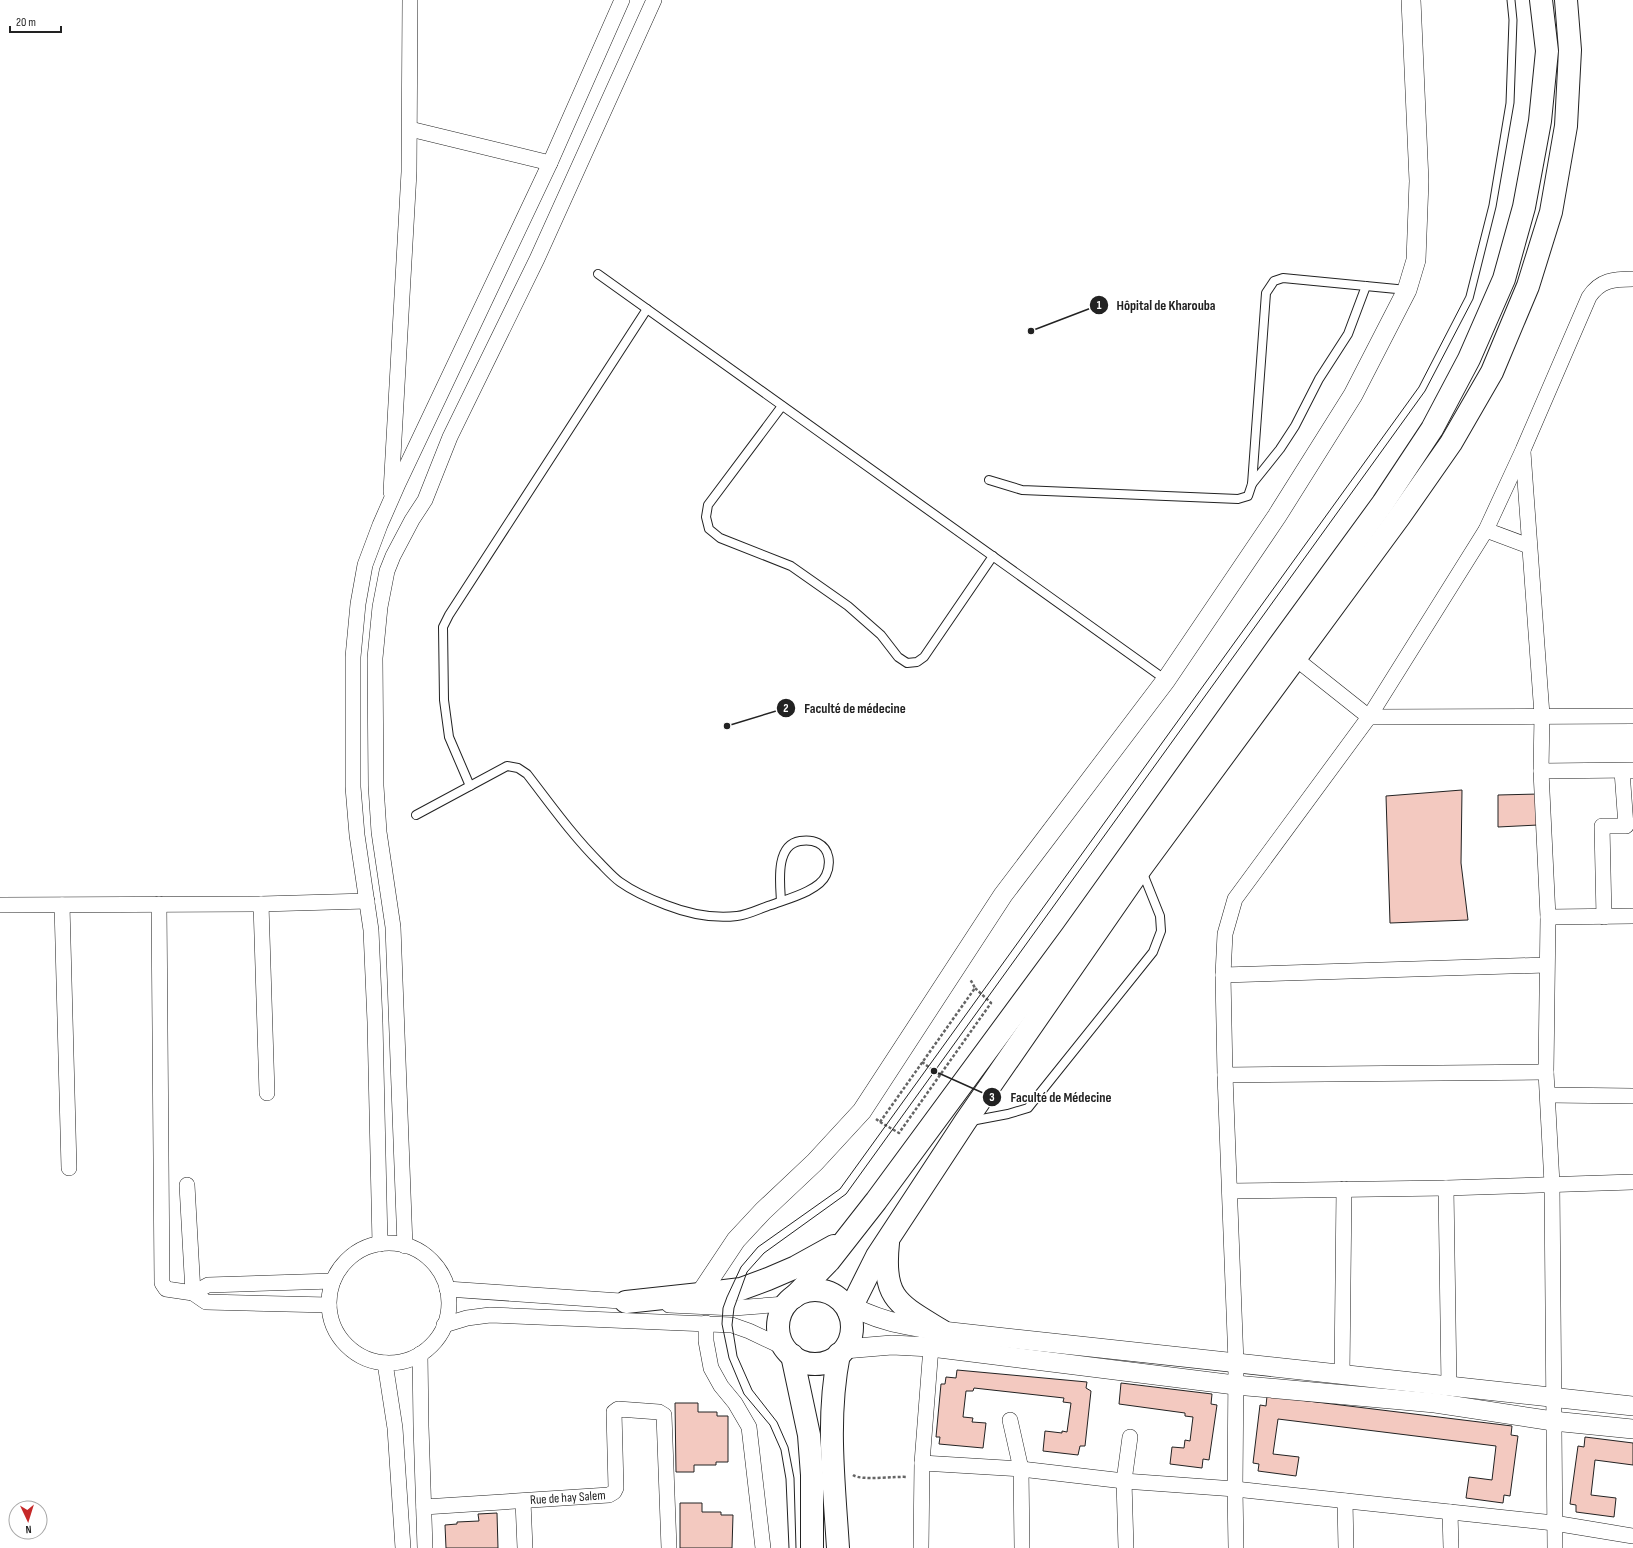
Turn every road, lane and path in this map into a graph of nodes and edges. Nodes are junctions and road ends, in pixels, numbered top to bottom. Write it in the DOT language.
graph roads {
  1 [pos="410,0"];
  2 [pos="622,0"];
  3 [pos="654,0"];
  4 [pos="1411,0"];
  5 [pos="1541,0"];
  6 [pos="1566,0"];
  7 [pos="410,129"];
  8 [pos="550,163"];
  9 [pos="598,274"];
  10 [pos="1633,279"];
  11 [pos="1366,286"];
  12 [pos="1408,290"];
  13 [pos="647,309"];
  14 [pos="782,406"];
  15 [pos="1523,450"];
  16 [pos="989,480"];
  17 [pos="1252,484"];
  18 [pos="390,501"];
  19 [pos="380,525"];
  20 [pos="1486,530"];
  21 [pos="403,537"];
  22 [pos="1529,546"];
  23 [pos="992,556"];
  24 [pos="1296,659"];
  25 [pos="1166,680"];
  26 [pos="1542,715"];
  27 [pos="1633,716"];
  28 [pos="1369,717"];
  29 [pos="1633,770"];
  30 [pos="1541,771"];
  31 [pos="470,786"];
  32 [pos="416,815"];
  33 [pos="1141,868"];
  34 [pos="781,901"];
  35 [pos="367,902"];
  36 [pos="160,904"];
  37 [pos="261,904"];
  38 [pos="0,905"];
  39 [pos="62,905"];
  40 [pos="1633,916"];
  41 [pos="1548,917"];
  42 [pos="1604,917"];
  43 [pos="960,961"];
  44 [pos="1546,965"];
  45 [pos="1223,975"];
  46 [pos="974,988"];
  47 [pos="922,1062"];
  48 [pos="1546,1072"];
  49 [pos="1225,1075"];
  50 [pos="941,1076"];
  51 [pos="267,1093"];
  52 [pos="1548,1095"];
  53 [pos="1633,1096"];
  54 [pos="862,1111"];
  55 [pos="880,1122"];
  56 [pos="965,1122"];
  57 [pos="69,1168"];
  58 [pos="1633,1182"];
  59 [pos="1552,1184"];
  60 [pos="187,1185"];
  61 [pos="1446,1188"];
  62 [pos="1344,1189"];
  63 [pos="1230,1191"];
  64 [pos="847,1238"];
  65 [pos="889,1238"];
  66 [pos="380,1244"];
  67 [pos="405,1246"];
  68 [pos="333,1281"];
  69 [pos="447,1289"];
  70 [pos="193,1293"];
  71 [pos="700,1294"];
  72 [pos="790,1300"];
  73 [pos="626,1302"];
  74 [pos="329,1305"];
  75 [pos="847,1306"];
  76 [pos="706,1323"];
  77 [pos="444,1325"];
  78 [pos="936,1339"];
  79 [pos="789,1352"];
  80 [pos="842,1352"];
  81 [pos="420,1354"];
  82 [pos="385,1363"];
  83 [pos="1236,1363"];
  84 [pos="1342,1374"];
  85 [pos="1235,1385"];
  86 [pos="1449,1386"];
  87 [pos="1554,1397"];
  88 [pos="1633,1406"];
  89 [pos="1010,1420"];
  90 [pos="1553,1421"];
  91 [pos="1633,1429"];
  92 [pos="1130,1437"];
  93 [pos="922,1463"];
  94 [pos="1021,1469"];
  95 [pos="900,1476"];
  96 [pos="865,1478"];
  97 [pos="1124,1481"];
  98 [pos="1235,1489"];
  99 [pos="523,1501"];
  100 [pos="1345,1501"];
  101 [pos="424,1507"];
  102 [pos="1450,1512"];
  103 [pos="1554,1523"];
  104 [pos="1633,1536"];
  105 [pos="403,1548"];
  106 [pos="425,1548"];
  107 [pos="525,1548"];
  108 [pos="670,1548"];
  109 [pos="763,1548"];
  110 [pos="812,1548"];
  111 [pos="838,1548"];
  112 [pos="921,1548"];
  113 [pos="1022,1548"];
  114 [pos="1126,1548"];
  115 [pos="1236,1548"];
  116 [pos="1346,1548"];
  117 [pos="1451,1548"];
  118 [pos="1555,1548"];
  1 -- 7 [label="street"];
  2 -- 8 [label="street"];
  3 -- 21 [label="street"];
  4 -- 12 [label="street"];
  5 -- 64 [label="highway"];
  6 -- 24 [label="highway"];
  7 -- 8 [label="street"];
  7 -- 18 [label="street"];
  8 -- 18 [label="street"];
  9 -- 13 [label="lane"];
  10 -- 15 [label="street"];
  11 -- 12 [label="lane"];
  11 -- 17 [label="lane"];
  11 -- 17 [label="lane"];
  12 -- 25 [label="street"];
  13 -- 14 [label="lane"];
  13 -- 31 [label="lane"];
  14 -- 23 [label="lane"];
  14 -- 23 [label="lane"];
  15 -- 20 [label="street"];
  15 -- 22 [label="street"];
  16 -- 17 [label="lane"];
  18 -- 19 [label="street"];
  19 -- 21 [label="street"];
  19 -- 35 [label="street"];
  20 -- 22 [label="street"];
  20 -- 28 [label="street"];
  21 -- 67 [label="street"];
  22 -- 26 [label="street"];
  23 -- 25 [label="lane"];
  24 -- 28 [label="street"];
  24 -- 33 [label="highway"];
  25 -- 43 [label="street"];
  26 -- 27 [label="street"];
  26 -- 28 [label="street"];
  26 -- 30 [label="street"];
  28 -- 45 [label="street"];
  29 -- 30 [label="street"];
  29 -- 42 [label="street"];
  30 -- 41 [label="street"];
  31 -- 32 [label="lane"];
  31 -- 34 [label="lane"];
  33 -- 56 [label="highway"];
  33 -- 56 [label="lane"];
  34 -- 34 [label="lane"];
  35 -- 37 [label="street"];
  35 -- 66 [label="street"];
  36 -- 37 [label="street"];
  36 -- 39 [label="street"];
  36 -- 70 [label="street"];
  37 -- 51 [label="street"];
  38 -- 39 [label="street"];
  39 -- 57 [label="street"];
  40 -- 42 [label="street"];
  41 -- 42 [label="street"];
  41 -- 44 [label="street"];
  43 -- 46 [label="path"];
  43 -- 54 [label="street"];
  44 -- 45 [label="street"];
  44 -- 48 [label="street"];
  45 -- 49 [label="street"];
  46 -- 47 [label="path"];
  46 -- 50 [label="path"];
  47 -- 50 [label="path"];
  47 -- 55 [label="path"];
  48 -- 49 [label="street"];
  48 -- 52 [label="street"];
  49 -- 63 [label="street"];
  50 -- 55 [label="path"];
  52 -- 53 [label="street"];
  52 -- 59 [label="street"];
  54 -- 55 [label="path"];
  54 -- 71 [label="street"];
  56 -- 65 [label="highway"];
  58 -- 59 [label="street"];
  59 -- 61 [label="street"];
  59 -- 87 [label="street"];
  60 -- 70 [label="street"];
  61 -- 62 [label="street"];
  61 -- 86 [label="street"];
  62 -- 63 [label="street"];
  62 -- 84 [label="street"];
  63 -- 83 [label="street"];
  64 -- 71 [label="highway"];
  64 -- 72 [label="highway"];
  65 -- 75 [label="highway"];
  65 -- 78 [label="highway"];
  66 -- 67 [label="street"];
  66 -- 68 [label="street"];
  67 -- 69 [label="street"];
  68 -- 70 [label="street"];
  68 -- 74 [label="street"];
  69 -- 73 [label="street"];
  69 -- 77 [label="street"];
  70 -- 74 [label="street"];
  71 -- 73 [label="highway"];
  72 -- 73 [label="street"];
  72 -- 75 [label="highway"];
  72 -- 79 [label="highway"];
  74 -- 82 [label="street"];
  75 -- 78 [label="street"];
  75 -- 80 [label="highway"];
  76 -- 77 [label="street"];
  76 -- 79 [label="street"];
  76 -- 109 [label="street"];
  77 -- 81 [label="street"];
  78 -- 80 [label="street"];
  78 -- 83 [label="street"];
  78 -- 85 [label="street"];
  78 -- 93 [label="street"];
  79 -- 80 [label="highway"];
  79 -- 110 [label="highway"];
  80 -- 111 [label="highway"];
  81 -- 82 [label="street"];
  81 -- 101 [label="street"];
  82 -- 105 [label="street"];
  83 -- 84 [label="street"];
  83 -- 85 [label="street"];
  84 -- 86 [label="street"];
  85 -- 90 [label="street"];
  85 -- 98 [label="street"];
  86 -- 87 [label="street"];
  87 -- 88 [label="street"];
  87 -- 90 [label="street"];
  89 -- 94 [label="street"];
  90 -- 91 [label="street"];
  90 -- 103 [label="street"];
  92 -- 97 [label="street"];
  93 -- 94 [label="street"];
  93 -- 112 [label="street"];
  94 -- 97 [label="street"];
  94 -- 113 [label="street"];
  95 -- 96 [label="path"];
  97 -- 98 [label="street"];
  97 -- 114 [label="street"];
  98 -- 100 [label="street"];
  98 -- 115 [label="street"];
  99 -- 101 [label="street, Rue de hay Salem"];
  99 -- 107 [label="street"];
  99 -- 108 [label="street, Rue de hay Salem"];
  100 -- 102 [label="street"];
  100 -- 116 [label="street"];
  101 -- 106 [label="street"];
  102 -- 103 [label="street"];
  102 -- 117 [label="street"];
  103 -- 104 [label="street"];
  103 -- 118 [label="street"];
}
